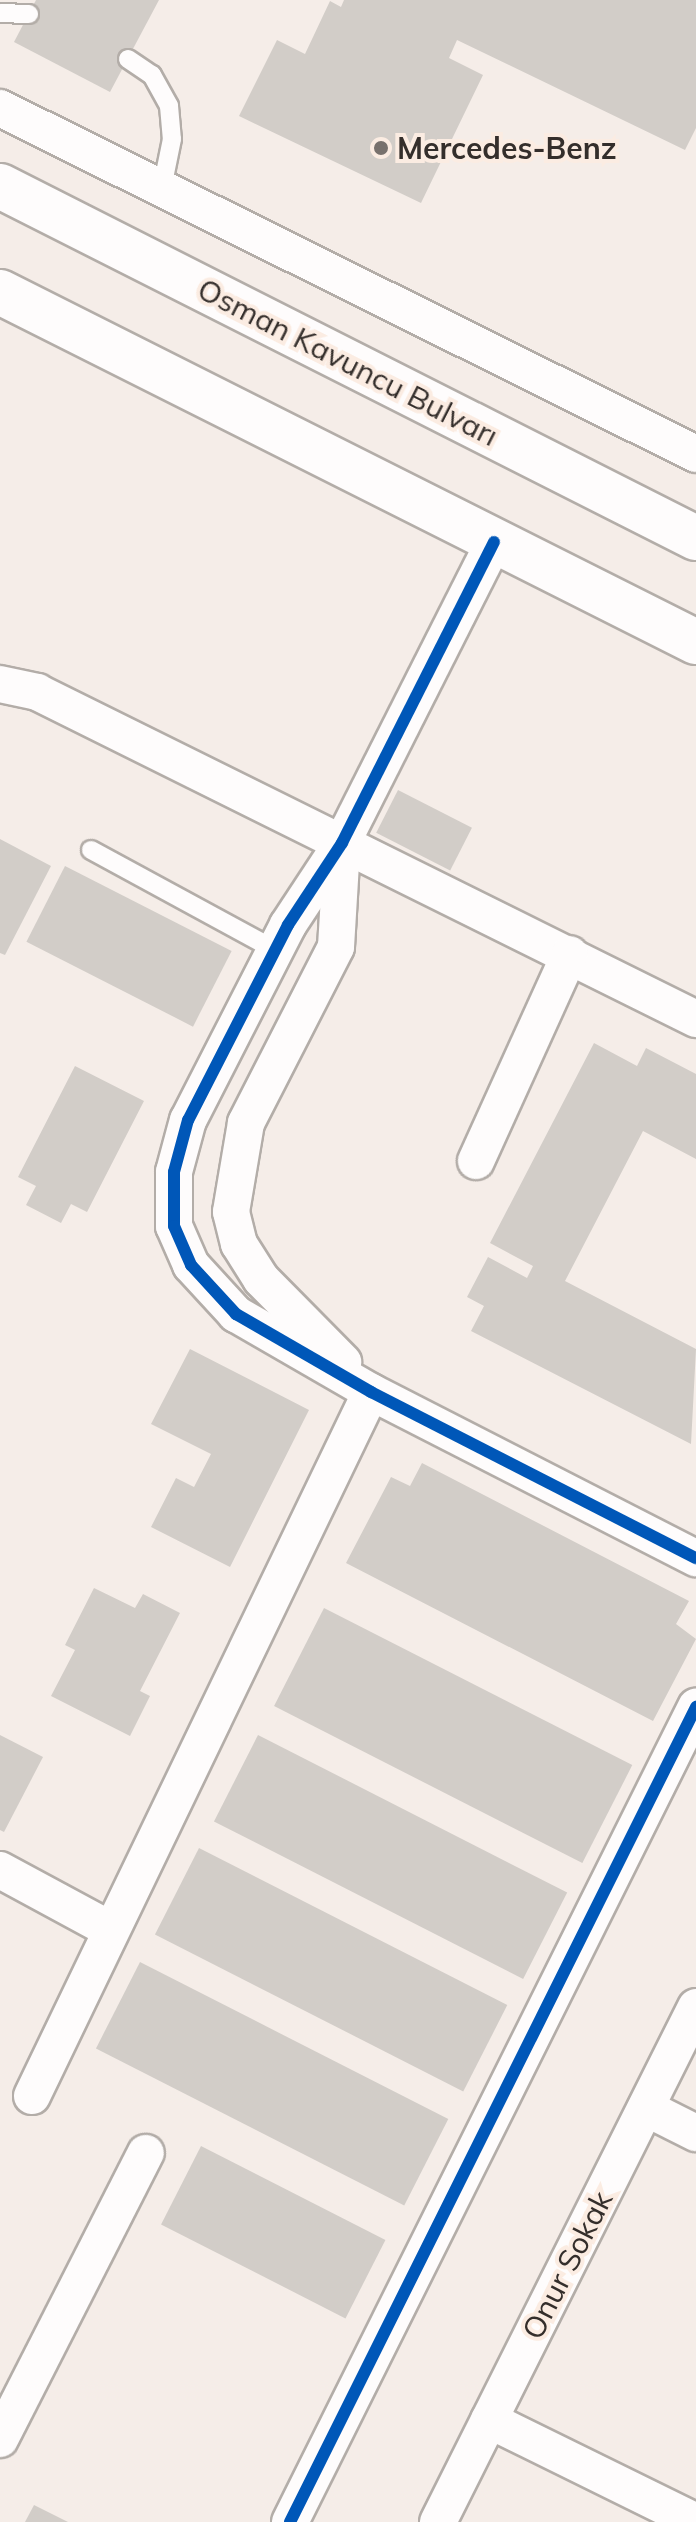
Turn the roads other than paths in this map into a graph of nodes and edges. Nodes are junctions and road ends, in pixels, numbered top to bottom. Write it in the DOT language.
graph roads {
  1 [pos="0,13"];
  2 [pos="29,14"];
  3 [pos="128,59"];
  4 [pos="0,108"];
  5 [pos="0,186"];
  6 [pos="162,188"];
  7 [pos="0,292"];
  8 [pos="695,451"];
  9 [pos="696,538"];
  10 [pos="494,542"];
  11 [pos="696,642"];
  12 [pos="0,684"];
  13 [pos="342,843"];
  14 [pos="91,850"];
  15 [pos="275,950"];
  16 [pos="570,954"];
  17 [pos="696,1019"];
  18 [pos="476,1161"];
  19 [pos="371,1392"];
  20 [pos="696,1558"];
  21 [pos="696,1707"];
  22 [pos="0,1870"];
  23 [pos="111,1930"];
  24 [pos="696,2007"];
  25 [pos="32,2096"];
  26 [pos="646,2108"];
  27 [pos="696,2133"];
  28 [pos="146,2153"];
  29 [pos="489,2420"];
  30 [pos="0,2439"];
  31 [pos="290,2522"];
  32 [pos="438,2522"];
  33 [pos="696,2522"];
  1 -- 2 [label="lane"];
  3 -- 6 [label="lane"];
  4 -- 6 [label="street"];
  5 -- 9 [label="highway, Osman Kavuncu Bulvarı"];
  6 -- 8 [label="street"];
  7 -- 10 [label="highway"];
  10 -- 11 [label="highway"];
  10 -- 13 [label="street"];
  12 -- 13 [label="street"];
  13 -- 15 [label="street"];
  13 -- 16 [label="street"];
  13 -- 19 [label="street"];
  14 -- 15 [label="lane"];
  15 -- 19 [label="street"];
  16 -- 17 [label="street"];
  16 -- 18 [label="street"];
  19 -- 20 [label="street"];
  19 -- 23 [label="street"];
  21 -- 31 [label="street"];
  22 -- 23 [label="street"];
  23 -- 25 [label="street"];
  24 -- 26 [label="street, Onur Sokak"];
  26 -- 27 [label="street"];
  26 -- 29 [label="street, Onur Sokak"];
  28 -- 30 [label="street"];
  29 -- 32 [label="street, Onur Sokak"];
  29 -- 33 [label="street"];
}
